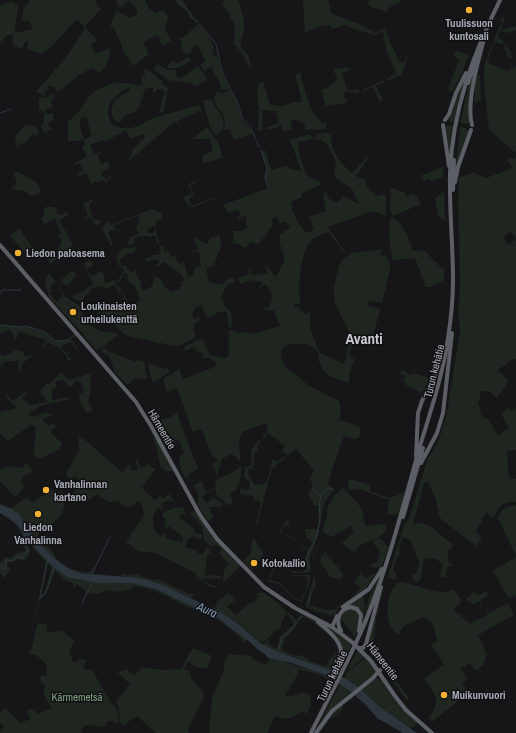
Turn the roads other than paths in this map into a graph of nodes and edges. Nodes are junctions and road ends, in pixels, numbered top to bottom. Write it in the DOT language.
graph roads {
  1 [pos="501,0"];
  2 [pos="482,40"];
  3 [pos="474,57"];
  4 [pos="450,182"];
  5 [pos="453,198"];
  6 [pos="0,245"];
  7 [pos="450,327"];
  8 [pos="452,333"];
  9 [pos="430,415"];
  10 [pos="429,421"];
  11 [pos="413,473"];
  12 [pos="412,487"];
  13 [pos="391,548"];
  14 [pos="248,571"];
  15 [pos="381,587"];
  16 [pos="312,616"];
  17 [pos="332,626"];
  18 [pos="341,631"];
  19 [pos="358,638"];
  20 [pos="359,648"];
  21 [pos="380,671"];
  22 [pos="342,672"];
  23 [pos="373,678"];
  24 [pos="385,680"];
  25 [pos="335,686"];
  26 [pos="314,733"];
  27 [pos="432,733"];
  28 [pos="436,733"];
  1 -- 2 [label="highway, Turun kehätie"];
  2 -- 3 [label="highway"];
  2 -- 5 [label="highway"];
  2 -- 5 [label="highway, Turun kehätie"];
  3 -- 4 [label="highway, Turun kehätie"];
  3 -- 4 [label="highway"];
  4 -- 7 [label="highway, Turun kehätie"];
  5 -- 8 [label="highway, Turun kehätie"];
  6 -- 14 [label="highway, Hämeentie"];
  7 -- 9 [label="highway, Turun kehätie"];
  7 -- 11 [label="highway"];
  8 -- 9 [label="highway, Turun kehätie"];
  8 -- 12 [label="highway"];
  9 -- 10 [label="highway, Turun kehätie"];
  10 -- 11 [label="highway, Turun kehätie"];
  10 -- 12 [label="highway, Turun kehätie"];
  11 -- 13 [label="highway, Turun kehätie"];
  12 -- 15 [label="highway, Turun kehätie"];
  13 -- 17 [label="highway"];
  13 -- 19 [label="highway, Turun kehätie"];
  14 -- 16 [label="highway, Hämeentie"];
  14 -- 17 [label="highway, Hämeentie"];
  15 -- 19 [label="highway, Turun kehätie"];
  15 -- 20 [label="highway"];
  16 -- 17 [label="highway, Hämeentie"];
  16 -- 22 [label="highway"];
  17 -- 18 [label="highway, Hämeentie"];
  17 -- 20 [label="highway, Hämeentie"];
  18 -- 19 [label="highway"];
  18 -- 20 [label="highway, Hämeentie"];
  19 -- 20 [label="highway, Turun kehätie"];
  20 -- 21 [label="highway, Hämeentie"];
  20 -- 22 [label="highway, Turun kehätie"];
  21 -- 23 [label="highway"];
  21 -- 24 [label="highway, Hämeentie"];
  21 -- 28 [label="highway, Hämeentie"];
  22 -- 25 [label="highway, Turun kehätie"];
  23 -- 24 [label="highway"];
  23 -- 26 [label="highway"];
  24 -- 27 [label="highway, Hämeentie"];
  25 -- 26 [label="highway, Turun kehätie"];
  25 -- 26 [label="highway, Turun kehätie"];
}
